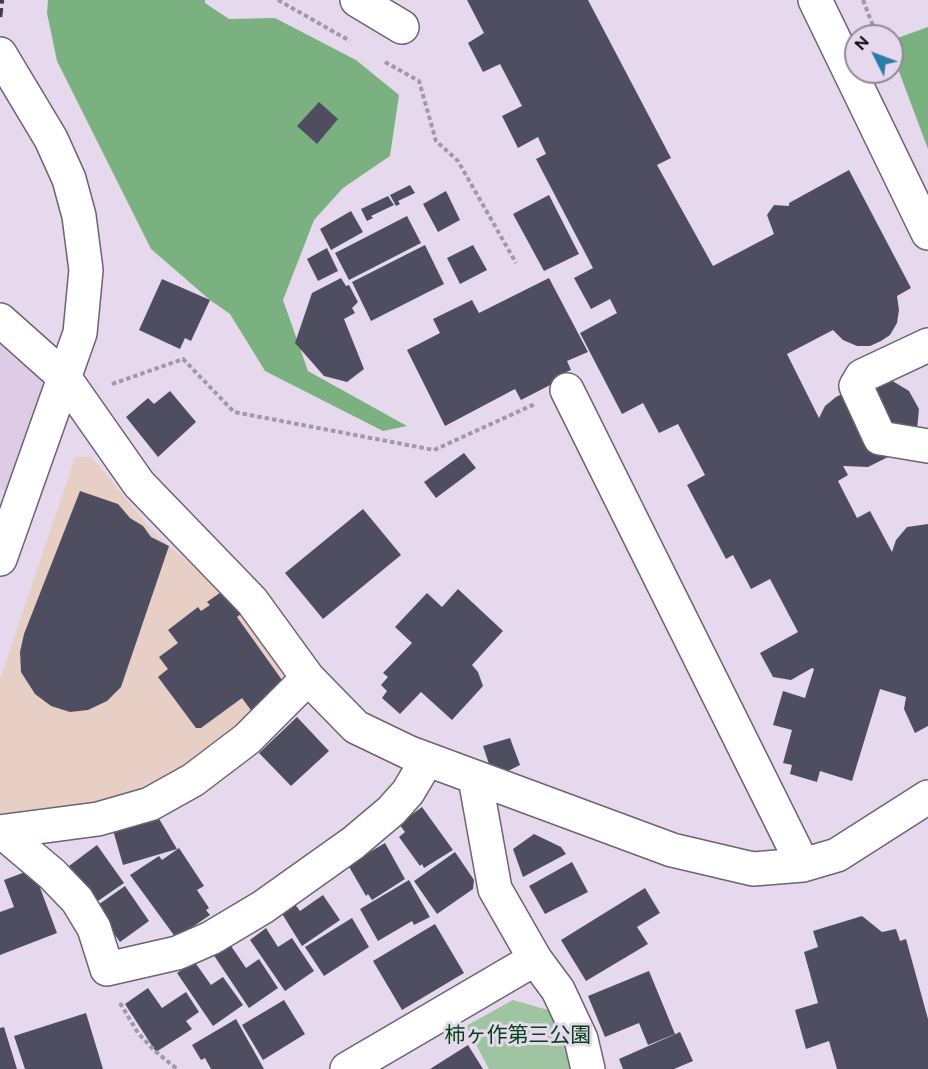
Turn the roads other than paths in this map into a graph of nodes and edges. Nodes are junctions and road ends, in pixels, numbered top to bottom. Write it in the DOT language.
graph roads {
  1 [pos="357,0"];
  2 [pos="815,0"];
  3 [pos="402,27"];
  4 [pos="0,54"];
  5 [pos="928,233"];
  6 [pos="0,320"];
  7 [pos="928,345"];
  8 [pos="64,377"];
  9 [pos="567,390"];
  10 [pos="928,446"];
  11 [pos="0,559"];
  12 [pos="308,678"];
  13 [pos="427,760"];
  14 [pos="475,778"];
  15 [pos="928,797"];
  16 [pos="1,832"];
  17 [pos="804,865"];
  18 [pos="535,959"];
  19 [pos="347,1069"];
  20 [pos="588,1069"];
  1 -- 3 [label="street"];
  2 -- 5 [label="street"];
  4 -- 8 [label="street"];
  6 -- 8 [label="street"];
  7 -- 10 [label="street"];
  8 -- 11 [label="street"];
  8 -- 12 [label="street"];
  9 -- 17 [label="street"];
  12 -- 13 [label="street"];
  12 -- 16 [label="street"];
  13 -- 14 [label="street"];
  13 -- 16 [label="street"];
  14 -- 17 [label="street"];
  14 -- 18 [label="street"];
  15 -- 17 [label="street"];
  18 -- 19 [label="street"];
  18 -- 20 [label="street"];
}
